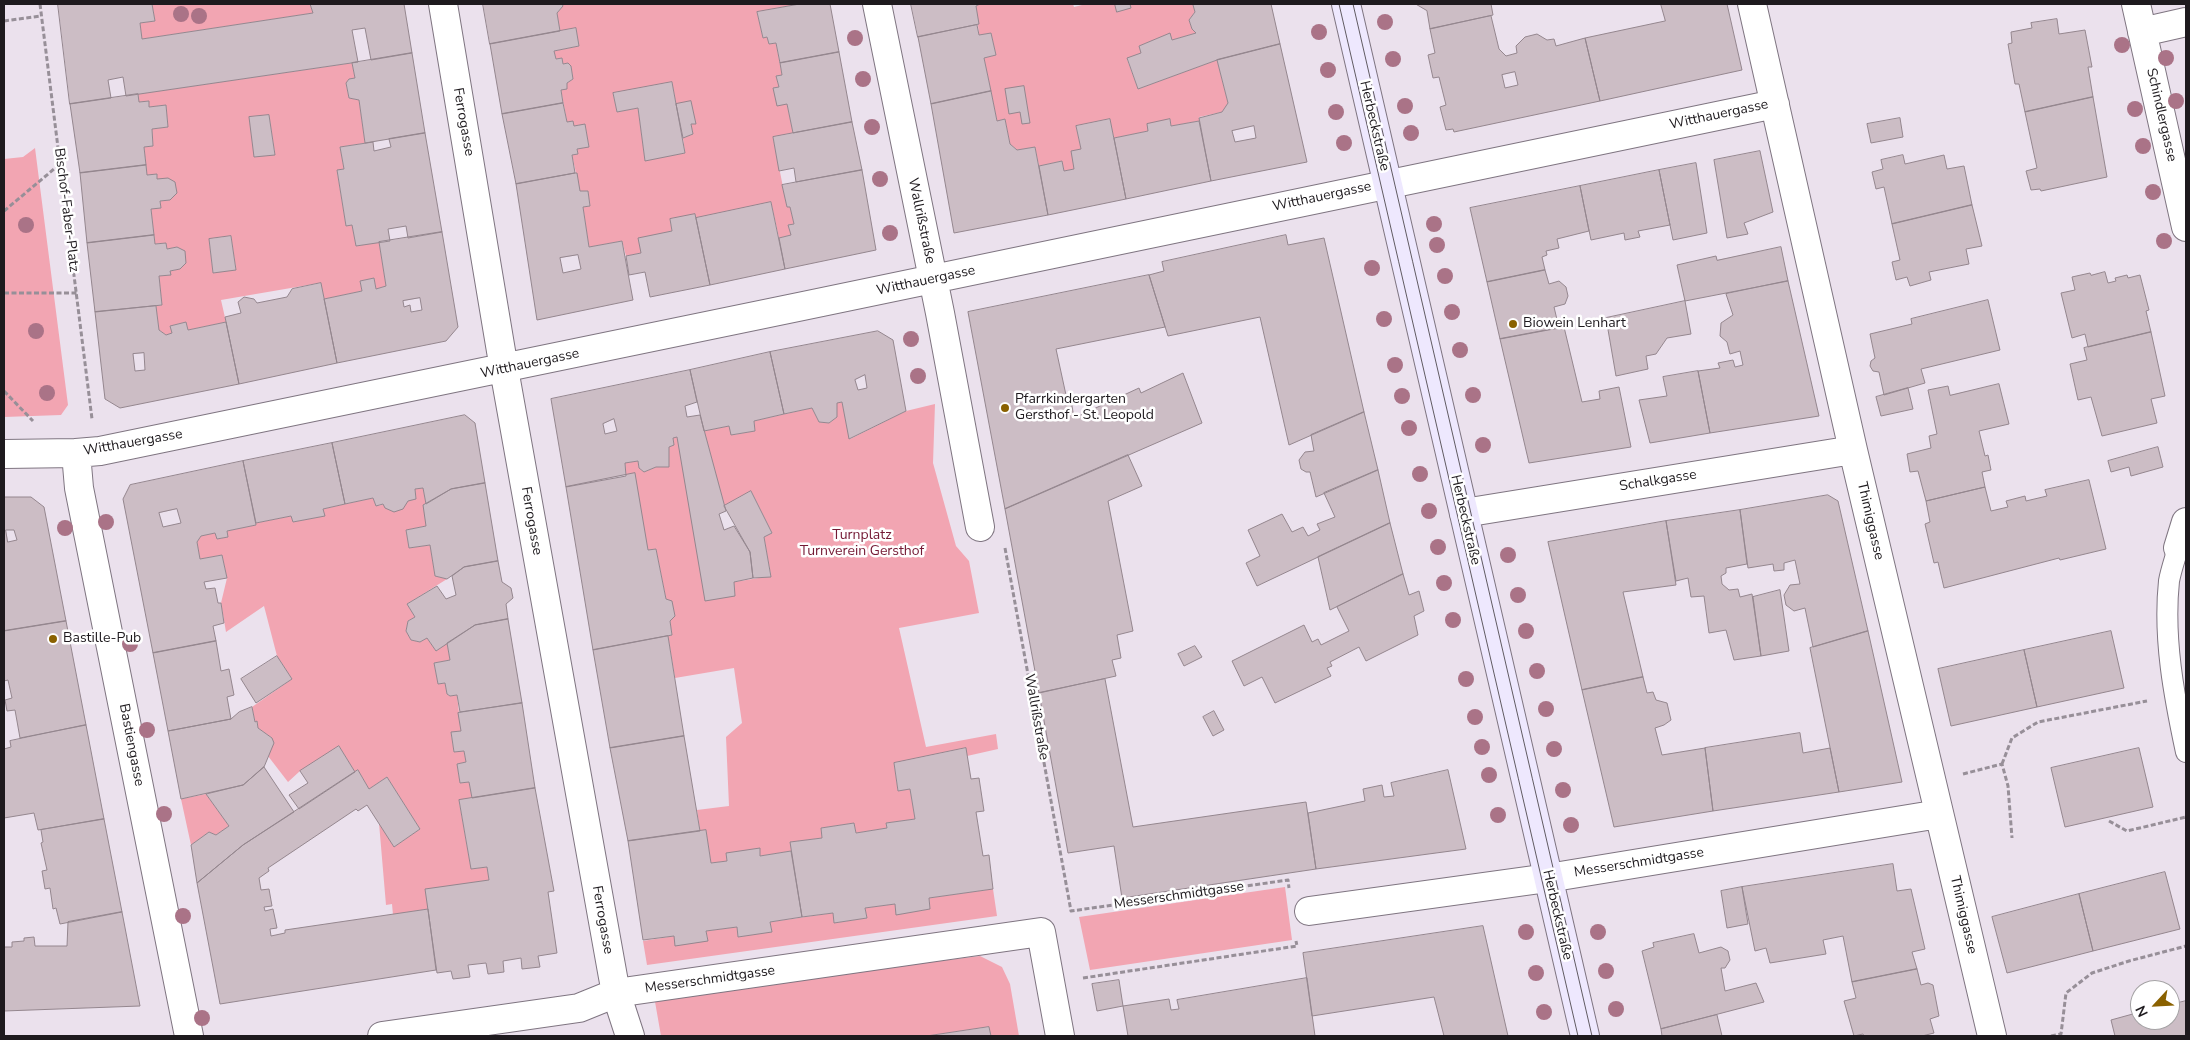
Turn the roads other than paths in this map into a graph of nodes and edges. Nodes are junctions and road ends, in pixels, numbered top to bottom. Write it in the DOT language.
graph roads {
  1 [pos="443,4"];
  2 [pos="876,4"];
  3 [pos="1346,4"];
  4 [pos="1752,4"];
  5 [pos="2136,4"];
  6 [pos="2186,22"];
  7 [pos="2142,32"];
  8 [pos="1775,104"];
  9 [pos="1387,183"];
  10 [pos="2186,227"];
  11 [pos="933,279"];
  12 [pos="504,369"];
  13 [pos="1853,450"];
  14 [pos="76,453"];
  15 [pos="4,454"];
  16 [pos="1464,513"];
  17 [pos="2186,522"];
  18 [pos="980,527"];
  19 [pos="2178,548"];
  20 [pos="2186,752"];
  21 [pos="1939,814"];
  22 [pos="1548,878"];
  23 [pos="1309,911"];
  24 [pos="616,993"];
  25 [pos="189,1036"];
  26 [pos="382,1036"];
  27 [pos="630,1036"];
  28 [pos="1060,1036"];
  29 [pos="1585,1036"];
  30 [pos="1992,1036"];
  1 -- 12 [label="street, Ferrogasse"];
  2 -- 11 [label="street, Wallrißstraße"];
  3 -- 9 [label="street, Herbeckstraße"];
  4 -- 8 [label="street, Thimiggasse"];
  5 -- 7 [label="street, Schindlergasse"];
  6 -- 7 [label="street"];
  7 -- 10 [label="street, Schindlergasse"];
  8 -- 9 [label="street, Witthauergasse"];
  8 -- 13 [label="street, Thimiggasse"];
  9 -- 11 [label="street, Witthauergasse"];
  9 -- 16 [label="street, Herbeckstraße"];
  11 -- 12 [label="street, Witthauergasse"];
  11 -- 18 [label="street, Wallrißstraße"];
  12 -- 14 [label="street, Witthauergasse"];
  12 -- 24 [label="street, Ferrogasse"];
  13 -- 16 [label="street, Schalkgasse"];
  13 -- 21 [label="street, Thimiggasse"];
  14 -- 15 [label="street"];
  14 -- 25 [label="street, Bastiengasse"];
  16 -- 22 [label="street, Herbeckstraße"];
  17 -- 19 [label="street"];
  19 -- 20 [label="lane"];
  21 -- 22 [label="street, Messerschmidtgasse"];
  21 -- 30 [label="street, Thimiggasse"];
  22 -- 23 [label="street, Messerschmidtgasse"];
  22 -- 29 [label="street, Herbeckstraße"];
  24 -- 26 [label="street, Messerschmidtgasse"];
  24 -- 27 [label="street, Ferrogasse"];
  24 -- 28 [label="street, Messerschmidtgasse"];
}
